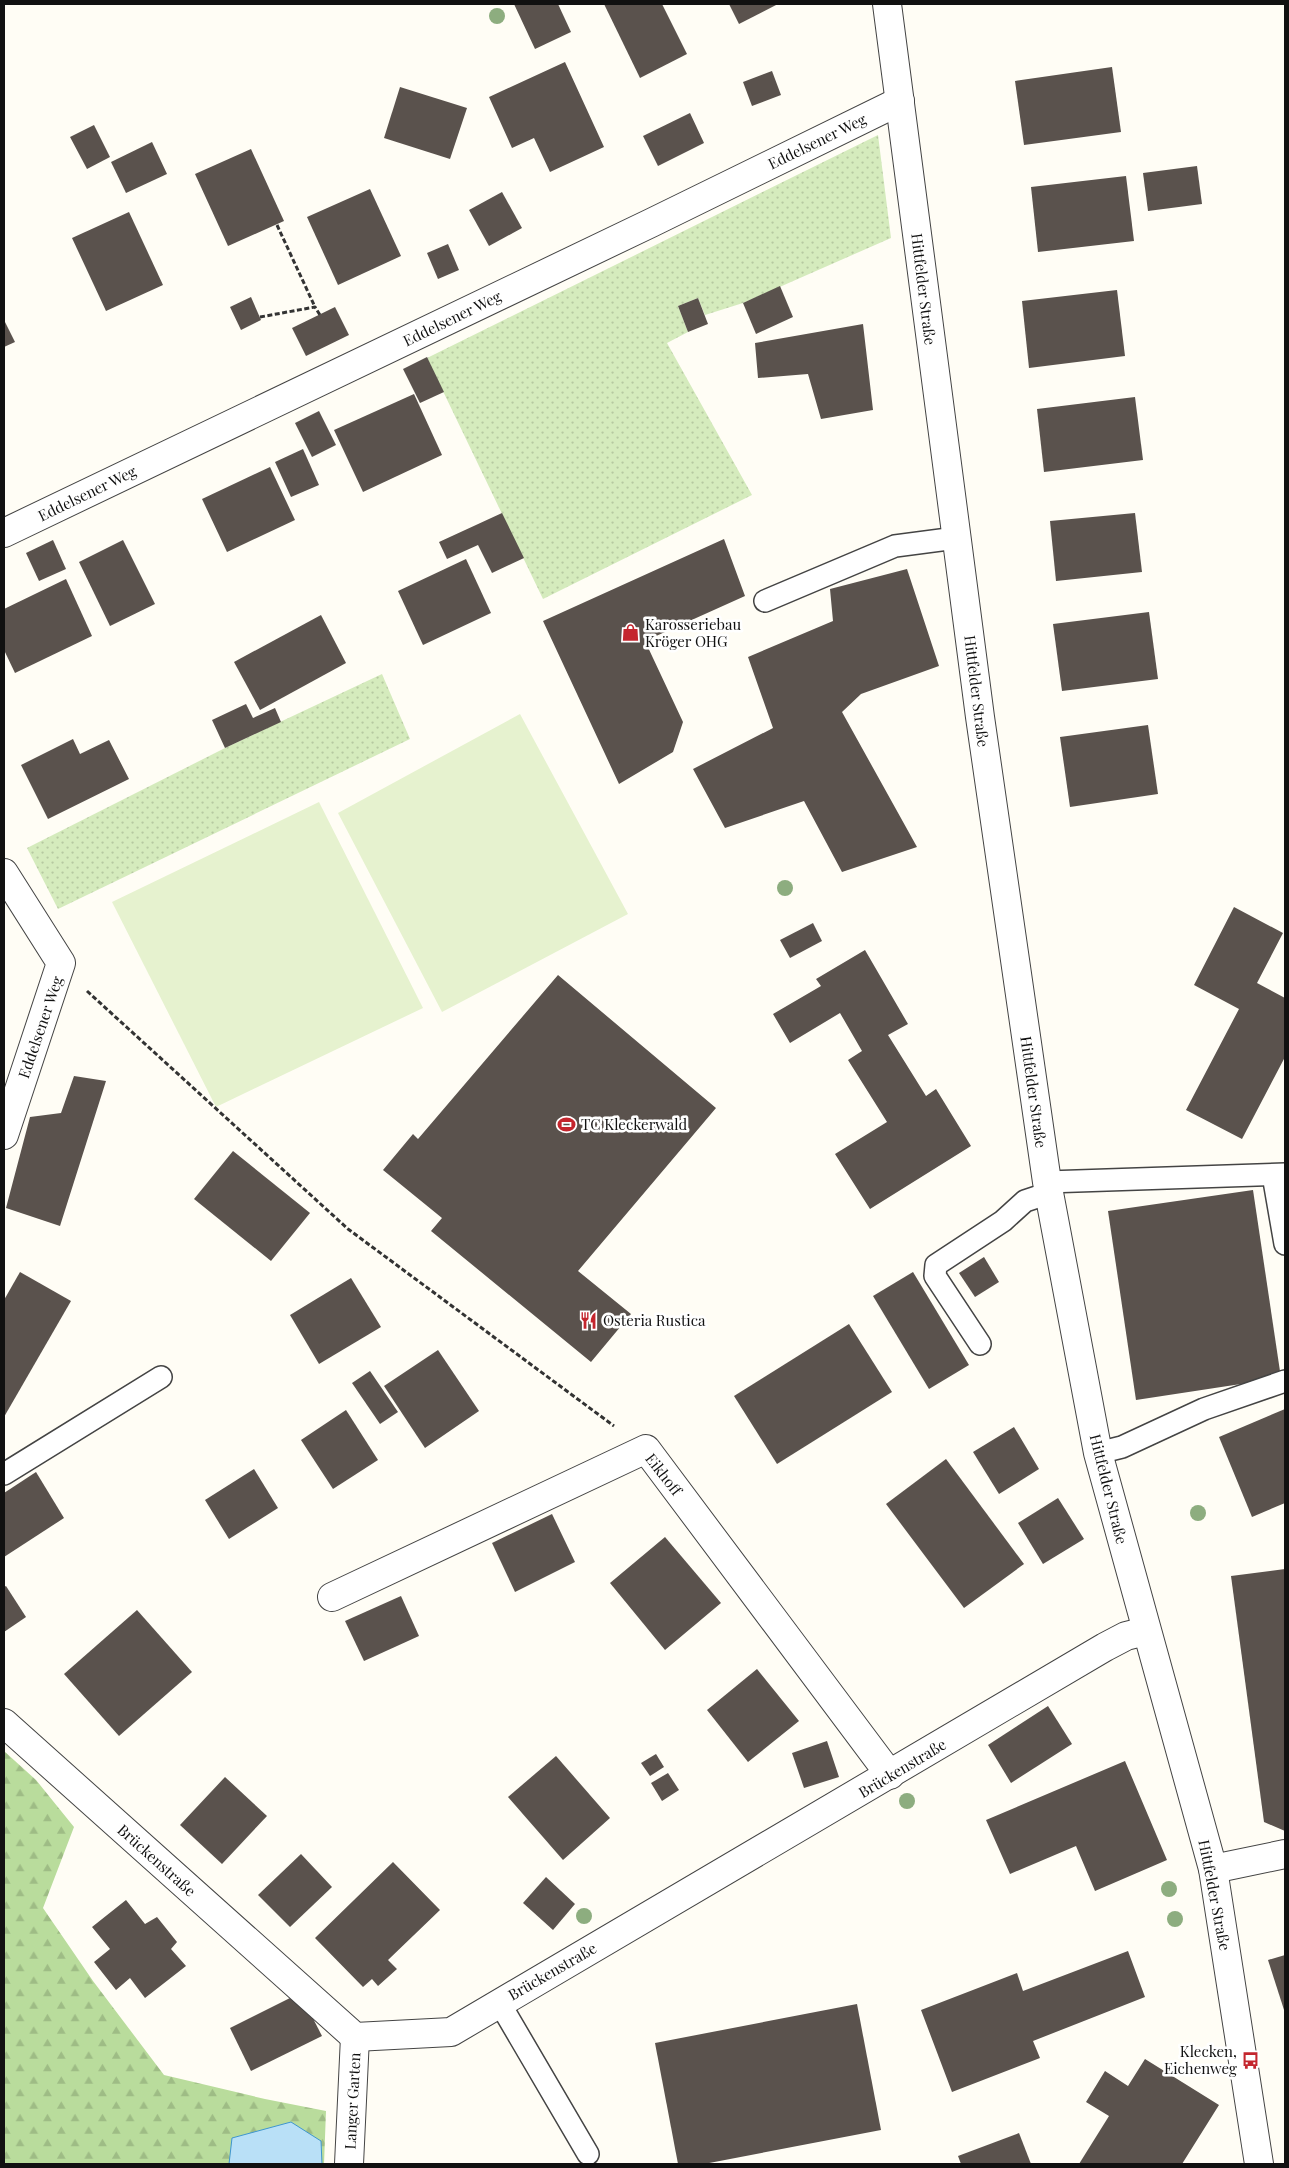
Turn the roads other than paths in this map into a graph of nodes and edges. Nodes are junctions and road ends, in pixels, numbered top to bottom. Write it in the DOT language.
graph roads {
  1 [pos="887,4"];
  2 [pos="900,101"];
  3 [pos="4,533"];
  4 [pos="956,538"];
  5 [pos="765,601"];
  6 [pos="4,873"];
  7 [pos="4,1135"];
  8 [pos="1279,1174"];
  9 [pos="1048,1188"];
  10 [pos="1285,1244"];
  11 [pos="980,1344"];
  12 [pos="162,1377"];
  13 [pos="1285,1380"];
  14 [pos="1098,1453"];
  15 [pos="4,1474"];
  16 [pos="332,1598"];
  17 [pos="1146,1631"];
  18 [pos="4,1723"];
  19 [pos="890,1775"];
  20 [pos="1285,1854"];
  21 [pos="1214,1869"];
  22 [pos="499,2002"];
  23 [pos="355,2037"];
  24 [pos="588,2154"];
  25 [pos="349,2164"];
  26 [pos="1259,2164"];
  1 -- 2 [label="street, Hittfelder Straße"];
  2 -- 3 [label="street, Eddelsener Weg"];
  2 -- 4 [label="street, Hittfelder Straße"];
  4 -- 5 [label="lane"];
  4 -- 9 [label="street, Hittfelder Straße"];
  6 -- 7 [label="street, Eddelsener Weg"];
  8 -- 9 [label="lane"];
  8 -- 10 [label="lane"];
  9 -- 11 [label="lane"];
  9 -- 14 [label="street, Hittfelder Straße"];
  12 -- 15 [label="lane"];
  13 -- 14 [label="lane"];
  14 -- 17 [label="street, Hittfelder Straße"];
  16 -- 19 [label="street, Eikhoff"];
  17 -- 19 [label="street, Brückenstraße"];
  17 -- 21 [label="street, Hittfelder Straße"];
  18 -- 23 [label="street, Brückenstraße"];
  19 -- 22 [label="street, Brückenstraße"];
  20 -- 21 [label="street"];
  21 -- 26 [label="street, Hittfelder Straße"];
  22 -- 23 [label="street, Brückenstraße"];
  22 -- 24 [label="lane"];
  23 -- 25 [label="street, Langer Garten"];
}
